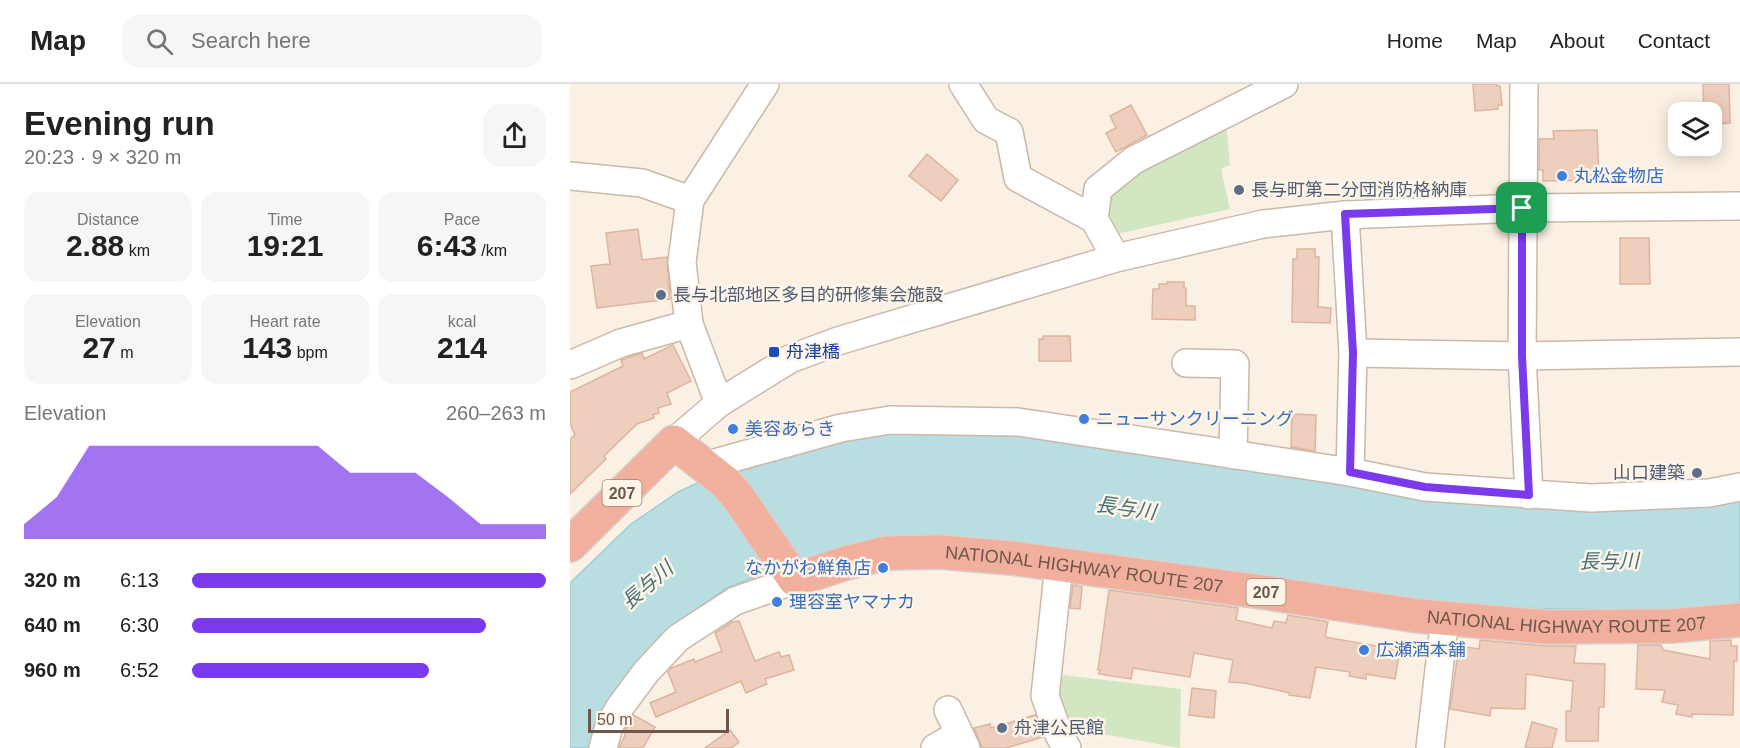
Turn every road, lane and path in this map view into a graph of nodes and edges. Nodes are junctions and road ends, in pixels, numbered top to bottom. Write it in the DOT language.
graph roads {
  1 [pos="765,84"];
  2 [pos="963,84"];
  3 [pos="1284,84"];
  4 [pos="1524,84"];
  5 [pos="570,176"];
  6 [pos="690,200"];
  7 [pos="1740,206"];
  8 [pos="1522,208"];
  9 [pos="1345,214"];
  10 [pos="1094,219"];
  11 [pos="1116,258"];
  12 [pos="689,324"];
  13 [pos="1740,352"];
  14 [pos="1353,353"];
  15 [pos="1522,356"];
  16 [pos="1186,363"];
  17 [pos="570,365"];
  18 [pos="719,403"];
  19 [pos="674,442"];
  20 [pos="1233,454"];
  21 [pos="709,470"];
  22 [pos="1350,472"];
  23 [pos="1740,487"];
  24 [pos="1529,495"];
  25 [pos="570,545"];
  26 [pos="1059,565"];
  27 [pos="792,576"];
  28 [pos="1445,618"];
  29 [pos="1740,620"];
  30 [pos="957,730"];
  31 [pos="1058,746"];
  32 [pos="603,748"];
  33 [pos="934,748"];
  34 [pos="1430,748"];
  1 -- 6 [label="street"];
  2 -- 10 [label="street"];
  3 -- 10 [label="street"];
  4 -- 8 [label="street"];
  5 -- 6 [label="street"];
  6 -- 12 [label="street"];
  7 -- 8 [label="street"];
  8 -- 9 [label="street"];
  8 -- 15 [label="street"];
  9 -- 11 [label="street"];
  9 -- 14 [label="street"];
  10 -- 11 [label="street"];
  11 -- 18 [label="street"];
  12 -- 17 [label="street"];
  12 -- 18 [label="street"];
  13 -- 15 [label="street"];
  14 -- 15 [label="street"];
  14 -- 22 [label="street"];
  15 -- 24 [label="street"];
  16 -- 20 [label="street"];
  18 -- 19 [label="street"];
  19 -- 21 [label="highway"];
  19 -- 25 [label="highway, 207"];
  20 -- 21 [label="street"];
  20 -- 22 [label="street"];
  21 -- 27 [label="highway"];
  22 -- 24 [label="street"];
  23 -- 24 [label="street"];
  26 -- 27 [label="highway, NATIONAL HIGHWAY ROUTE 207 / 207"];
  26 -- 28 [label="highway, NATIONAL HIGHWAY ROUTE 207 / 207"];
  26 -- 31 [label="street"];
  27 -- 32 [label="street"];
  28 -- 29 [label="highway, NATIONAL HIGHWAY ROUTE 207 / 207"];
  28 -- 34 [label="street"];
  30 -- 33 [label="street"];
}
